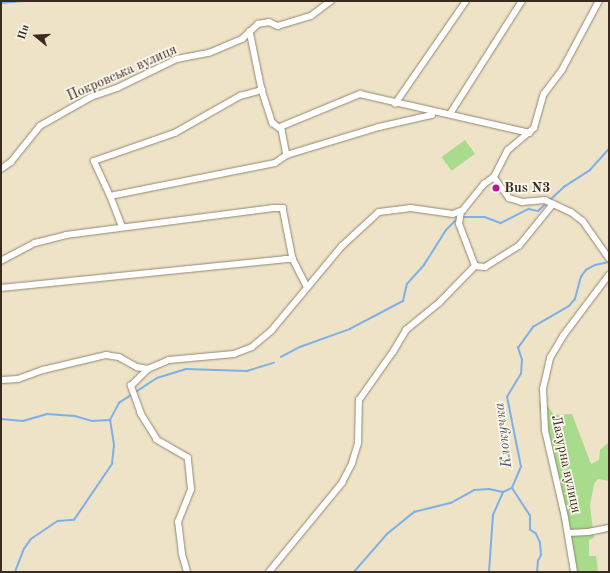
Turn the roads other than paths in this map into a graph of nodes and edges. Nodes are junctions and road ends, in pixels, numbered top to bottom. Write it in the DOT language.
graph roads {
  1 [pos="331,1"];
  2 [pos="466,1"];
  3 [pos="522,1"];
  4 [pos="599,1"];
  5 [pos="250,31"];
  6 [pos="262,90"];
  7 [pos="395,104"];
  8 [pos="433,112"];
  9 [pos="450,114"];
  10 [pos="280,127"];
  11 [pos="530,133"];
  12 [pos="287,155"];
  13 [pos="1,169"];
  14 [pos="494,177"];
  15 [pos="110,196"];
  16 [pos="552,203"];
  17 [pos="460,214"];
  18 [pos="122,227"];
  19 [pos="609,258"];
  20 [pos="292,260"];
  21 [pos="1,261"];
  22 [pos="475,266"];
  23 [pos="609,275"];
  24 [pos="307,286"];
  25 [pos="1,288"];
  26 [pos="148,369"];
  27 [pos="1,380"];
  28 [pos="609,528"];
  29 [pos="568,533"];
  30 [pos="187,572"];
  31 [pos="269,572"];
  32 [pos="574,572"];
  1 -- 5 [label="street, Покровська вулиця"];
  2 -- 7 [label="street"];
  3 -- 9 [label="street"];
  4 -- 11 [label="street"];
  5 -- 6 [label="street"];
  5 -- 13 [label="street, Покровська вулиця"];
  6 -- 10 [label="street"];
  6 -- 15 [label="street"];
  7 -- 8 [label="street"];
  7 -- 10 [label="street"];
  8 -- 9 [label="street"];
  8 -- 12 [label="street"];
  9 -- 11 [label="street"];
  10 -- 12 [label="street"];
  11 -- 14 [label="street"];
  12 -- 15 [label="street"];
  14 -- 16 [label="street"];
  14 -- 17 [label="street"];
  15 -- 18 [label="street"];
  16 -- 19 [label="street"];
  16 -- 22 [label="street"];
  17 -- 22 [label="street"];
  17 -- 24 [label="street"];
  18 -- 20 [label="street"];
  18 -- 21 [label="street"];
  20 -- 24 [label="street"];
  20 -- 25 [label="street"];
  22 -- 31 [label="street"];
  23 -- 29 [label="street, Лазурна вулиця"];
  24 -- 26 [label="street"];
  26 -- 27 [label="street"];
  26 -- 30 [label="street"];
  28 -- 29 [label="street, Лазурна вулиця"];
  29 -- 32 [label="street, Лазурна вулиця"];
}
